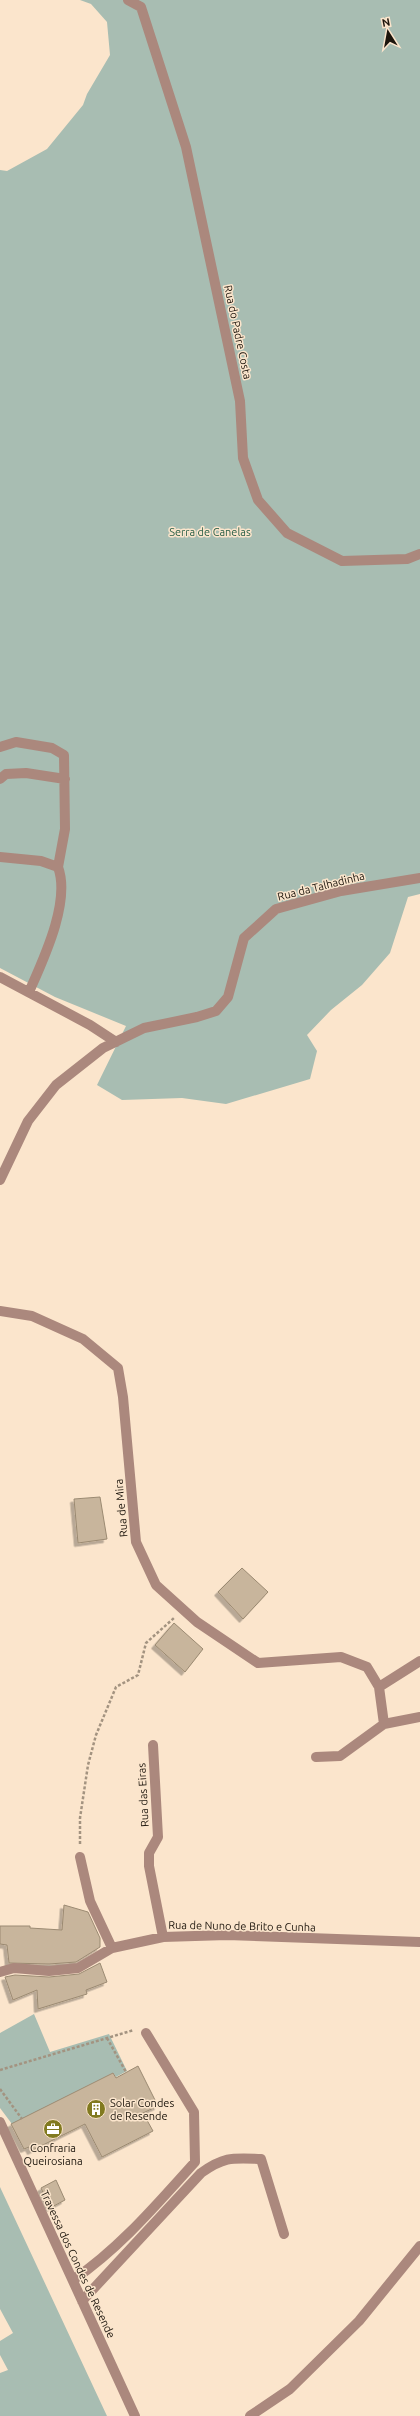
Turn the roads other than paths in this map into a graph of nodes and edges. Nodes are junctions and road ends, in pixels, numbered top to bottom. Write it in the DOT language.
graph roads {
  1 [pos="128,0"];
  2 [pos="420,554"];
  3 [pos="0,747"];
  4 [pos="0,779"];
  5 [pos="65,779"];
  6 [pos="0,857"];
  7 [pos="58,867"];
  8 [pos="420,878"];
  9 [pos="0,977"];
  10 [pos="29,992"];
  11 [pos="116,1042"];
  12 [pos="0,1180"];
  13 [pos="0,1311"];
  14 [pos="420,1661"];
  15 [pos="379,1687"];
  16 [pos="420,1717"];
  17 [pos="384,1724"];
  18 [pos="153,1745"];
  19 [pos="316,1757"];
  20 [pos="80,1857"];
  21 [pos="163,1937"];
  22 [pos="420,1942"];
  23 [pos="112,1948"];
  24 [pos="0,1972"];
  25 [pos="141,2031"];
  26 [pos="0,2122"];
  27 [pos="3,2133"];
  28 [pos="284,2234"];
  29 [pos="420,2246"];
  30 [pos="73,2280"];
  31 [pos="82,2301"];
  32 [pos="135,2416"];
  33 [pos="250,2416"];
  1 -- 2 [label="street, Rua do Padre Costa"];
  3 -- 5 [label="street"];
  4 -- 5 [label="street"];
  5 -- 7 [label="street"];
  6 -- 7 [label="street"];
  7 -- 10 [label="street"];
  8 -- 11 [label="street, Rua da Talhadinha"];
  9 -- 10 [label="street"];
  10 -- 11 [label="street"];
  11 -- 12 [label="street, Rua da Talhadinha"];
  13 -- 15 [label="street, Rua de Mira"];
  14 -- 15 [label="street"];
  15 -- 17 [label="street"];
  16 -- 17 [label="street"];
  17 -- 19 [label="street"];
  18 -- 21 [label="street, Rua das Eiras"];
  20 -- 23 [label="street"];
  21 -- 22 [label="street, Rua de Nuno de Brito e Cunha"];
  21 -- 23 [label="street, Rua de Nuno de Brito e Cunha"];
  23 -- 24 [label="street, Rua de Nuno de Brito e Cunha"];
  25 -- 30 [label="street"];
  26 -- 27 [label="street, Travessa dos Condes de Resende"];
  27 -- 30 [label="street, Travessa dos Condes de Resende"];
  28 -- 31 [label="street"];
  29 -- 33 [label="street"];
  30 -- 31 [label="street, Travessa dos Condes de Resende"];
  31 -- 32 [label="street, Travessa dos Condes de Resende"];
}
